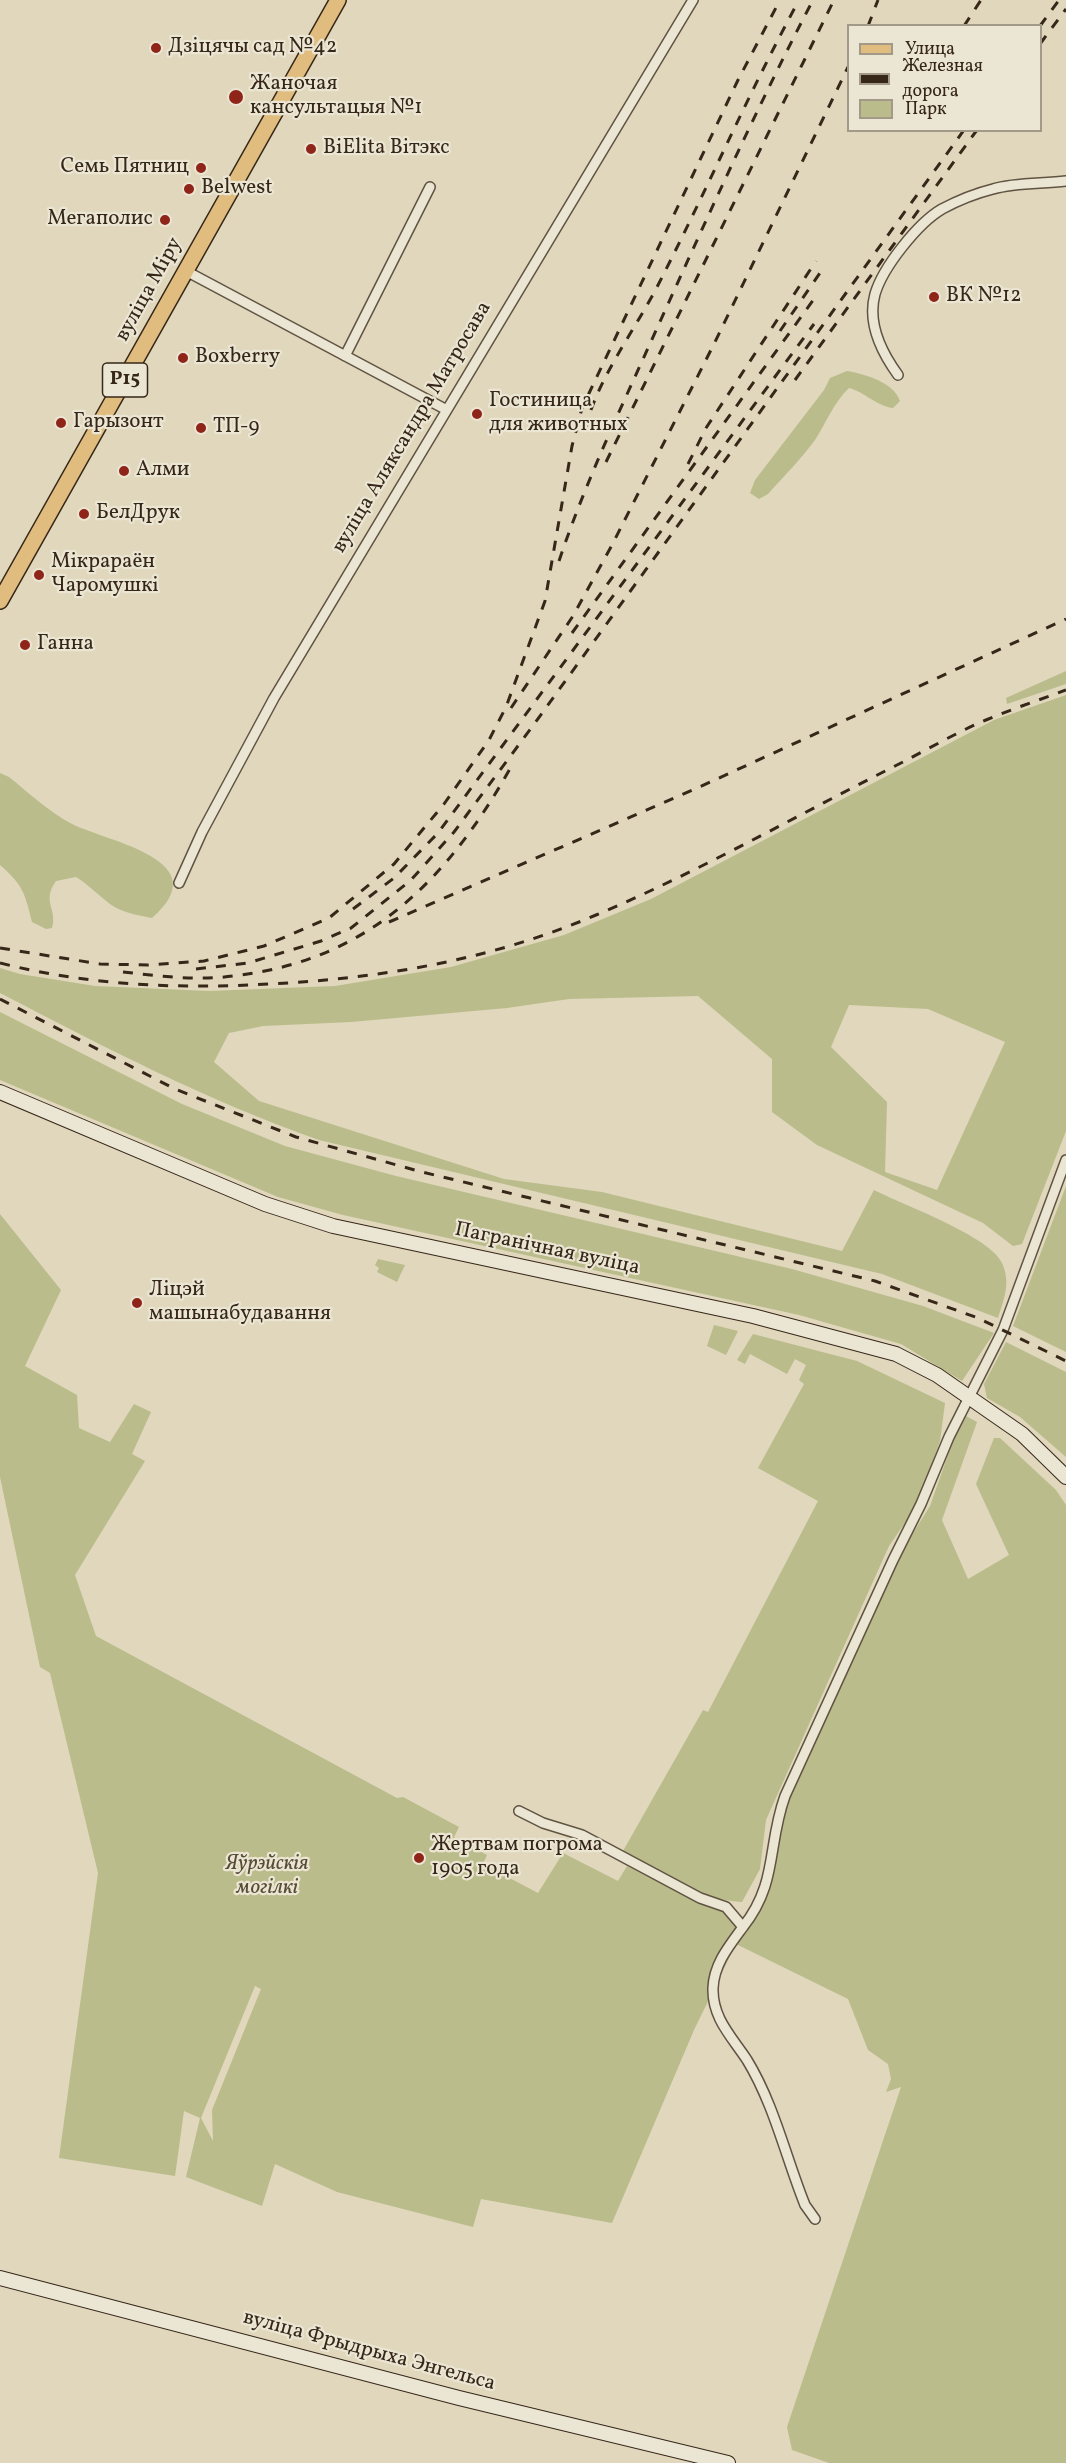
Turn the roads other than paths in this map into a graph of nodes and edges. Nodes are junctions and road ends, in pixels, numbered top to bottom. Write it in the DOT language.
graph roads {
  1 [pos="338,0"];
  2 [pos="693,0"];
  3 [pos="1066,181"];
  4 [pos="430,187"];
  5 [pos="186,271"];
  6 [pos="345,356"];
  7 [pos="898,375"];
  8 [pos="445,409"];
  9 [pos="0,601"];
  10 [pos="179,883"];
  11 [pos="0,1092"];
  12 [pos="1066,1160"];
  13 [pos="969,1396"];
  14 [pos="1066,1477"];
  15 [pos="519,1811"];
  16 [pos="743,1928"];
  17 [pos="815,2219"];
  18 [pos="0,2278"];
  19 [pos="728,2463"];
  1 -- 5 [label="main road, вуліца Міру / Р15"];
  2 -- 8 [label="street, вуліца Аляксандра Матросава"];
  3 -- 7 [label="street"];
  4 -- 6 [label="street"];
  5 -- 6 [label="street"];
  5 -- 9 [label="main road, вуліца Міру / Р15"];
  6 -- 8 [label="street"];
  8 -- 10 [label="street, вуліца Аляксандра Матросава"];
  11 -- 13 [label="street, Пагранічная вуліца"];
  12 -- 13 [label="street"];
  13 -- 14 [label="street, Пагранічная вуліца"];
  13 -- 16 [label="street"];
  15 -- 16 [label="street"];
  16 -- 17 [label="street"];
  18 -- 19 [label="street, вуліца Фрыдрыха Энгельса"];
}
